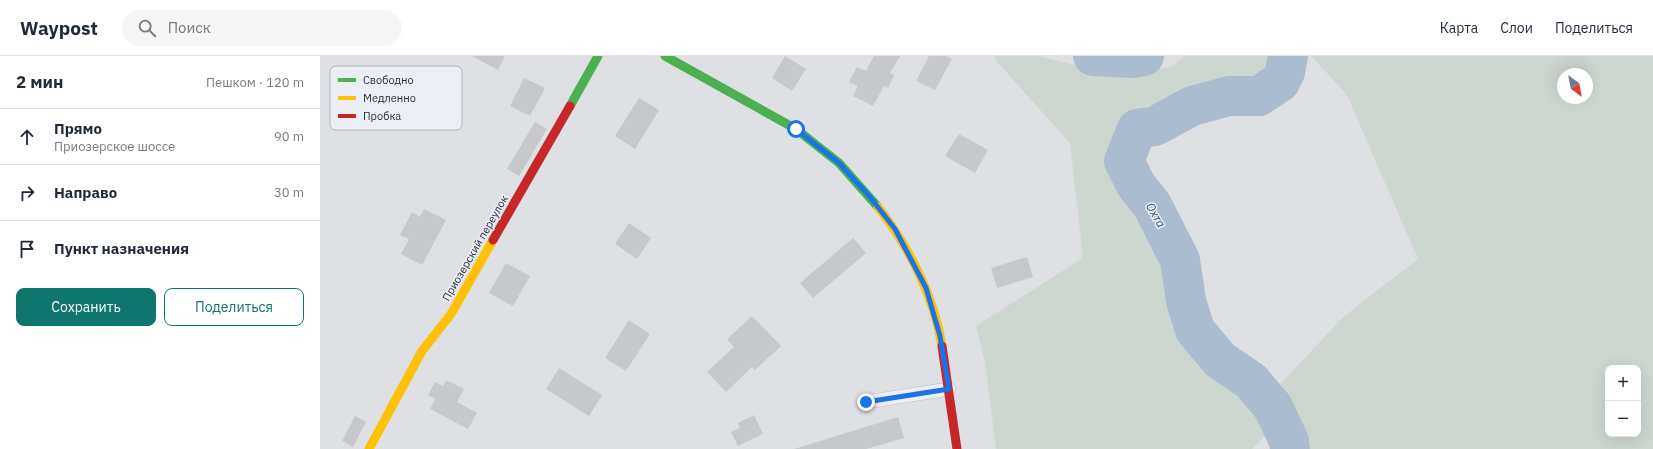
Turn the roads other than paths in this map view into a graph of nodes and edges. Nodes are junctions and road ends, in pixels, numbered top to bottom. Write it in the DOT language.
graph roads {
  1 [pos="598,56"];
  2 [pos="665,56"];
  3 [pos="949,389"];
  4 [pos="866,402"];
  5 [pos="369,449"];
  6 [pos="957,449"];
  1 -- 5 [label="main road, Приозерский переулок"];
  2 -- 3 [label="main road"];
  3 -- 4 [label="lane"];
  3 -- 6 [label="main road"];
}
